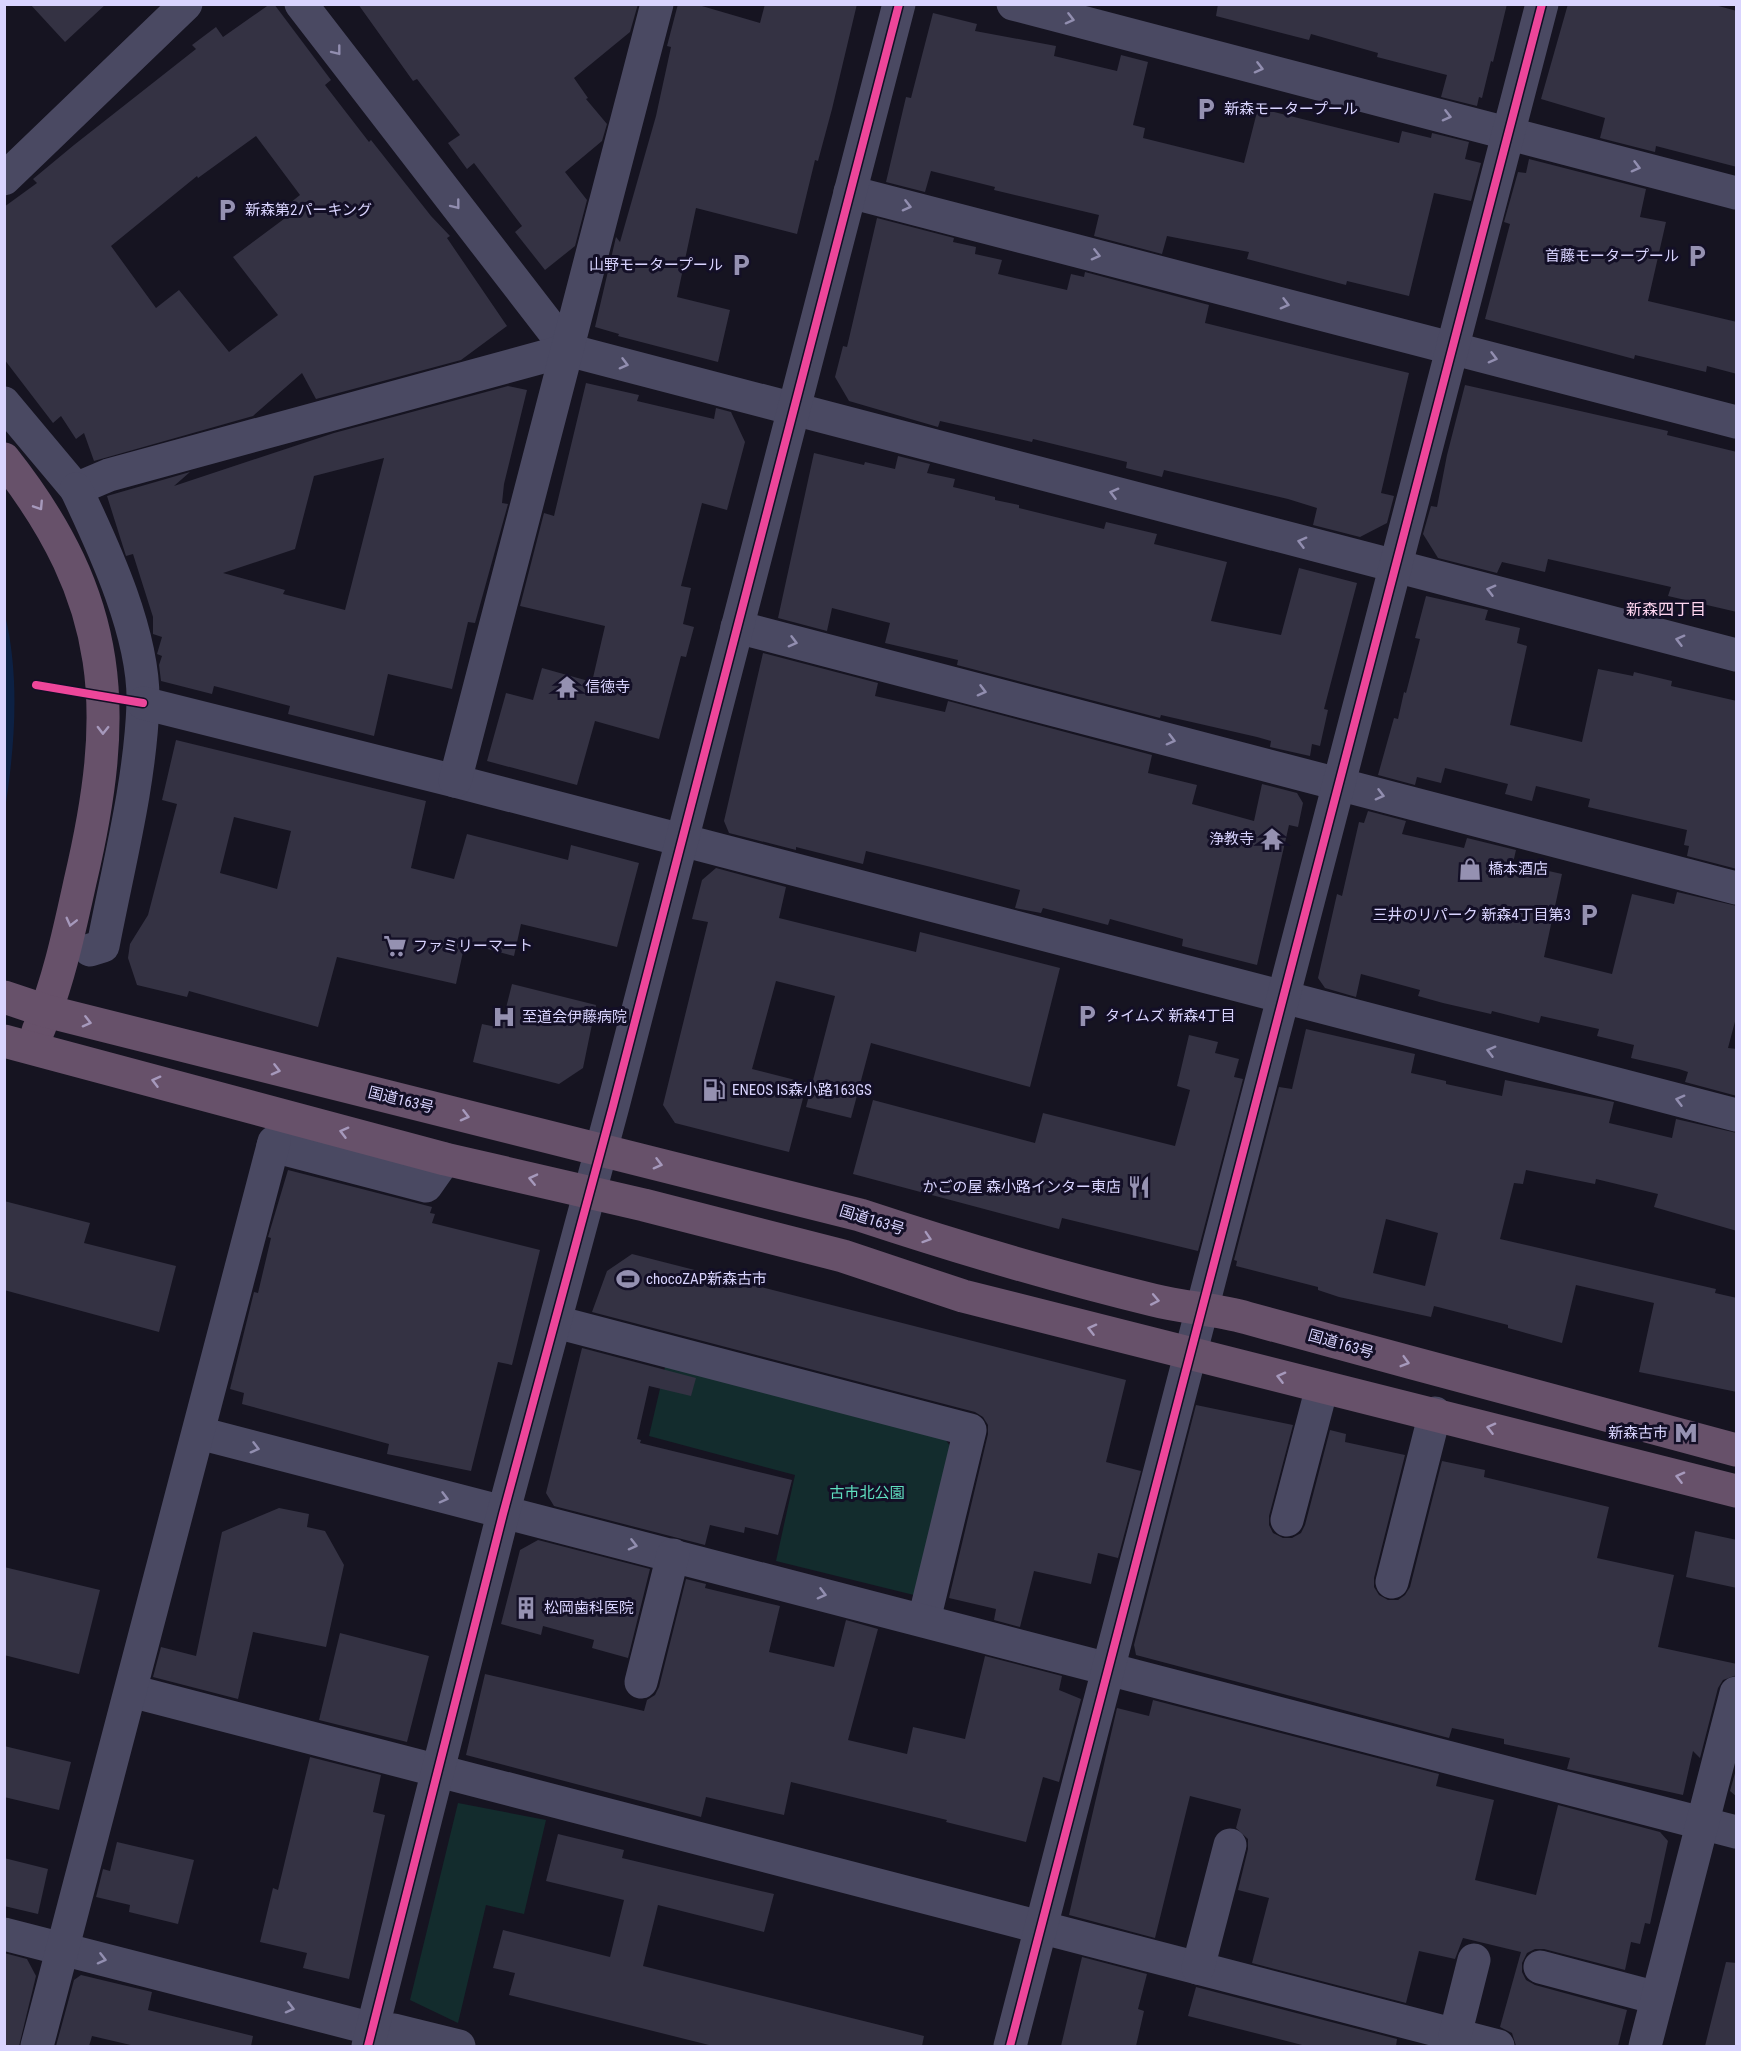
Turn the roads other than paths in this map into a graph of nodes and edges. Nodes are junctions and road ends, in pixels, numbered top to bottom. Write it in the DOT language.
graph roads {
  1 [pos="186,4"];
  2 [pos="301,4"];
  3 [pos="657,4"];
  4 [pos="900,4"];
  5 [pos="1013,4"];
  6 [pos="1542,4"];
  7 [pos="1506,132"];
  8 [pos="4,179"];
  9 [pos="850,192"];
  10 [pos="1737,193"];
  11 [pos="1453,348"];
  12 [pos="567,350"];
  13 [pos="4,403"];
  14 [pos="794,409"];
  15 [pos="1737,422"];
  16 [pos="4,459"];
  17 [pos="76,489"];
  18 [pos="1396,567"];
  19 [pos="737,627"];
  20 [pos="1737,654"];
  21 [pos="143,703"];
  22 [pos="454,781"];
  23 [pos="1340,785"];
  24 [pos="681,841"];
  25 [pos="1737,888"];
  26 [pos="90,950"];
  27 [pos="1284,997"];
  28 [pos="8,998"];
  29 [pos="46,1011"];
  30 [pos="17,1044"];
  31 [pos="1737,1115"];
  32 [pos="602,1149"];
  33 [pos="445,1159"];
  34 [pos="590,1192"];
  35 [pos="1201,1307"];
  36 [pos="556,1322"];
  37 [pos="1190,1354"];
  38 [pos="1322,1387"];
  39 [pos="1435,1413"];
  40 [pos="199,1433"];
  41 [pos="1737,1450"];
  42 [pos="1737,1491"];
  43 [pos="503,1514"];
  44 [pos="1287,1520"];
  45 [pos="673,1555"];
  46 [pos="1392,1582"];
  47 [pos="924,1620"];
  48 [pos="1109,1668"];
  49 [pos="641,1682"];
  50 [pos="131,1691"];
  51 [pos="1737,1693"];
  52 [pos="438,1771"];
  53 [pos="1703,1824"];
  54 [pos="1737,1832"];
  55 [pos="1230,1845"];
  56 [pos="1041,1928"];
  57 [pos="4,1934"];
  58 [pos="64,1950"];
  59 [pos="1474,1960"];
  60 [pos="1540,1967"];
  61 [pos="1198,1968"];
  62 [pos="1657,1998"];
  63 [pos="1455,2035"];
  64 [pos="1413,2036"];
  65 [pos="370,2038"];
  66 [pos="38,2046"];
  67 [pos="459,2046"];
  68 [pos="1010,2046"];
  69 [pos="1498,2046"];
  70 [pos="1645,2046"];
  1 -- 8 [label="street"];
  2 -- 12 [label="street, one-way"];
  3 -- 12 [label="street"];
  4 -- 9 [label="street"];
  5 -- 7 [label="street, one-way"];
  6 -- 7 [label="street"];
  7 -- 10 [label="street, one-way"];
  7 -- 11 [label="street"];
  9 -- 11 [label="street, one-way"];
  9 -- 14 [label="street"];
  11 -- 15 [label="street, one-way"];
  11 -- 18 [label="street"];
  12 -- 14 [label="street, one-way"];
  12 -- 17 [label="street"];
  12 -- 22 [label="street"];
  13 -- 17 [label="street"];
  18 -- 14 [label="street, one-way"];
  14 -- 19 [label="street"];
  16 -- 29 [label="highway, one-way"];
  17 -- 21 [label="street"];
  20 -- 18 [label="street, one-way"];
  18 -- 23 [label="street"];
  19 -- 23 [label="street, one-way"];
  19 -- 24 [label="street"];
  21 -- 22 [label="street"];
  21 -- 26 [label="street"];
  22 -- 24 [label="street"];
  23 -- 25 [label="street, one-way"];
  23 -- 27 [label="street"];
  24 -- 27 [label="street"];
  24 -- 32 [label="street"];
  31 -- 27 [label="street, one-way"];
  27 -- 35 [label="street"];
  28 -- 29 [label="highway, 国道163号"];
  29 -- 30 [label="highway"];
  29 -- 32 [label="highway, 国道163号, one-way"];
  33 -- 30 [label="highway, one-way"];
  32 -- 34 [label="street"];
  32 -- 35 [label="highway, 国道163号, one-way"];
  34 -- 33 [label="highway, one-way"];
  33 -- 40 [label="street"];
  34 -- 36 [label="street"];
  37 -- 34 [label="highway, one-way"];
  35 -- 37 [label="street"];
  35 -- 41 [label="highway, 国道163号, one-way"];
  36 -- 43 [label="street"];
  36 -- 47 [label="street"];
  38 -- 37 [label="highway, one-way"];
  37 -- 48 [label="street"];
  38 -- 39 [label="highway"];
  38 -- 44 [label="street"];
  42 -- 39 [label="highway, one-way"];
  39 -- 46 [label="street"];
  40 -- 43 [label="street, one-way"];
  40 -- 50 [label="street"];
  43 -- 45 [label="street, one-way"];
  43 -- 52 [label="street"];
  45 -- 47 [label="street, one-way"];
  45 -- 49 [label="street"];
  47 -- 48 [label="street"];
  48 -- 53 [label="street"];
  48 -- 56 [label="street"];
  50 -- 52 [label="street"];
  50 -- 58 [label="street"];
  51 -- 53 [label="street"];
  52 -- 56 [label="street"];
  52 -- 65 [label="street"];
  53 -- 54 [label="street"];
  53 -- 62 [label="street"];
  55 -- 61 [label="street"];
  56 -- 61 [label="street"];
  56 -- 68 [label="street"];
  57 -- 58 [label="street"];
  58 -- 65 [label="street, one-way"];
  58 -- 66 [label="street"];
  59 -- 63 [label="street"];
  60 -- 62 [label="street"];
  61 -- 64 [label="street"];
  62 -- 70 [label="street"];
  63 -- 64 [label="street"];
  63 -- 69 [label="street"];
  65 -- 67 [label="street"];
}
